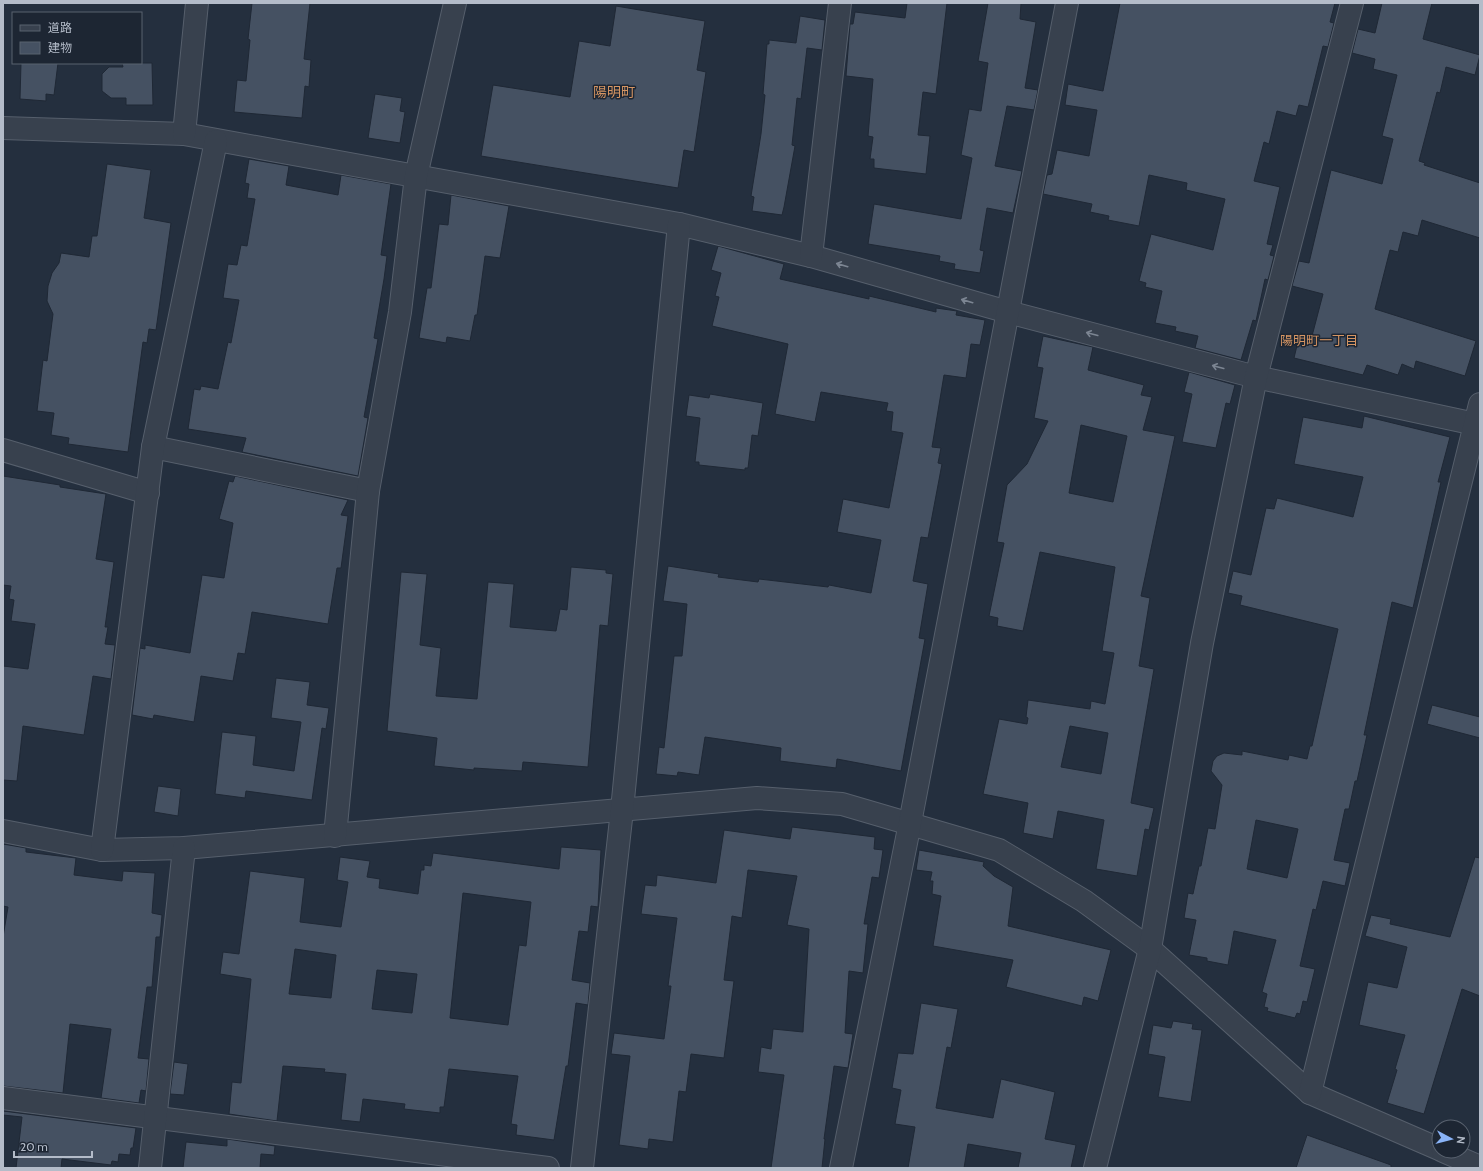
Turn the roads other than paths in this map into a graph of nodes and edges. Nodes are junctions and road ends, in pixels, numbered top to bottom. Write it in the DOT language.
graph roads {
  1 [pos="197,3"];
  2 [pos="455,3"];
  3 [pos="840,3"];
  4 [pos="1067,3"];
  5 [pos="1352,3"];
  6 [pos="3,128"];
  7 [pos="184,134"];
  8 [pos="216,141"];
  9 [pos="416,176"];
  10 [pos="679,224"];
  11 [pos="812,256"];
  12 [pos="1008,312"];
  13 [pos="1256,377"];
  14 [pos="1478,418"];
  15 [pos="154,447"];
  16 [pos="3,450"];
  17 [pos="368,491"];
  18 [pos="148,493"];
  19 [pos="622,810"];
  20 [pos="910,823"];
  21 [pos="3,831"];
  22 [pos="334,836"];
  23 [pos="184,848"];
  24 [pos="102,850"];
  25 [pos="1150,949"];
  26 [pos="1310,1093"];
  27 [pos="3,1098"];
  28 [pos="155,1118"];
  29 [pos="1431,1146"];
  30 [pos="1461,1159"];
  31 [pos="1479,1167"];
  32 [pos="150,1168"];
  33 [pos="548,1168"];
  34 [pos="582,1168"];
  35 [pos="841,1168"];
  36 [pos="1095,1168"];
  1 -- 7 [label="street"];
  2 -- 9 [label="street"];
  3 -- 11 [label="street"];
  4 -- 12 [label="street"];
  5 -- 13 [label="street"];
  6 -- 7 [label="street"];
  7 -- 8 [label="street"];
  8 -- 9 [label="street"];
  8 -- 15 [label="street"];
  9 -- 10 [label="street"];
  9 -- 17 [label="street"];
  10 -- 11 [label="street"];
  10 -- 19 [label="street"];
  12 -- 11 [label="street, one-way"];
  13 -- 12 [label="street, one-way"];
  12 -- 20 [label="street"];
  13 -- 14 [label="street"];
  13 -- 25 [label="street"];
  14 -- 26 [label="street"];
  15 -- 17 [label="street"];
  15 -- 18 [label="street"];
  16 -- 18 [label="street"];
  17 -- 22 [label="street"];
  18 -- 24 [label="street"];
  19 -- 20 [label="street"];
  19 -- 22 [label="street"];
  19 -- 34 [label="street"];
  20 -- 25 [label="street"];
  20 -- 35 [label="street"];
  21 -- 24 [label="street"];
  22 -- 23 [label="street"];
  23 -- 24 [label="street"];
  23 -- 28 [label="street"];
  25 -- 26 [label="street"];
  25 -- 36 [label="street"];
  26 -- 29 [label="street"];
  27 -- 28 [label="street"];
  28 -- 32 [label="street"];
  28 -- 33 [label="street"];
  30 -- 31 [label="street"];
}
